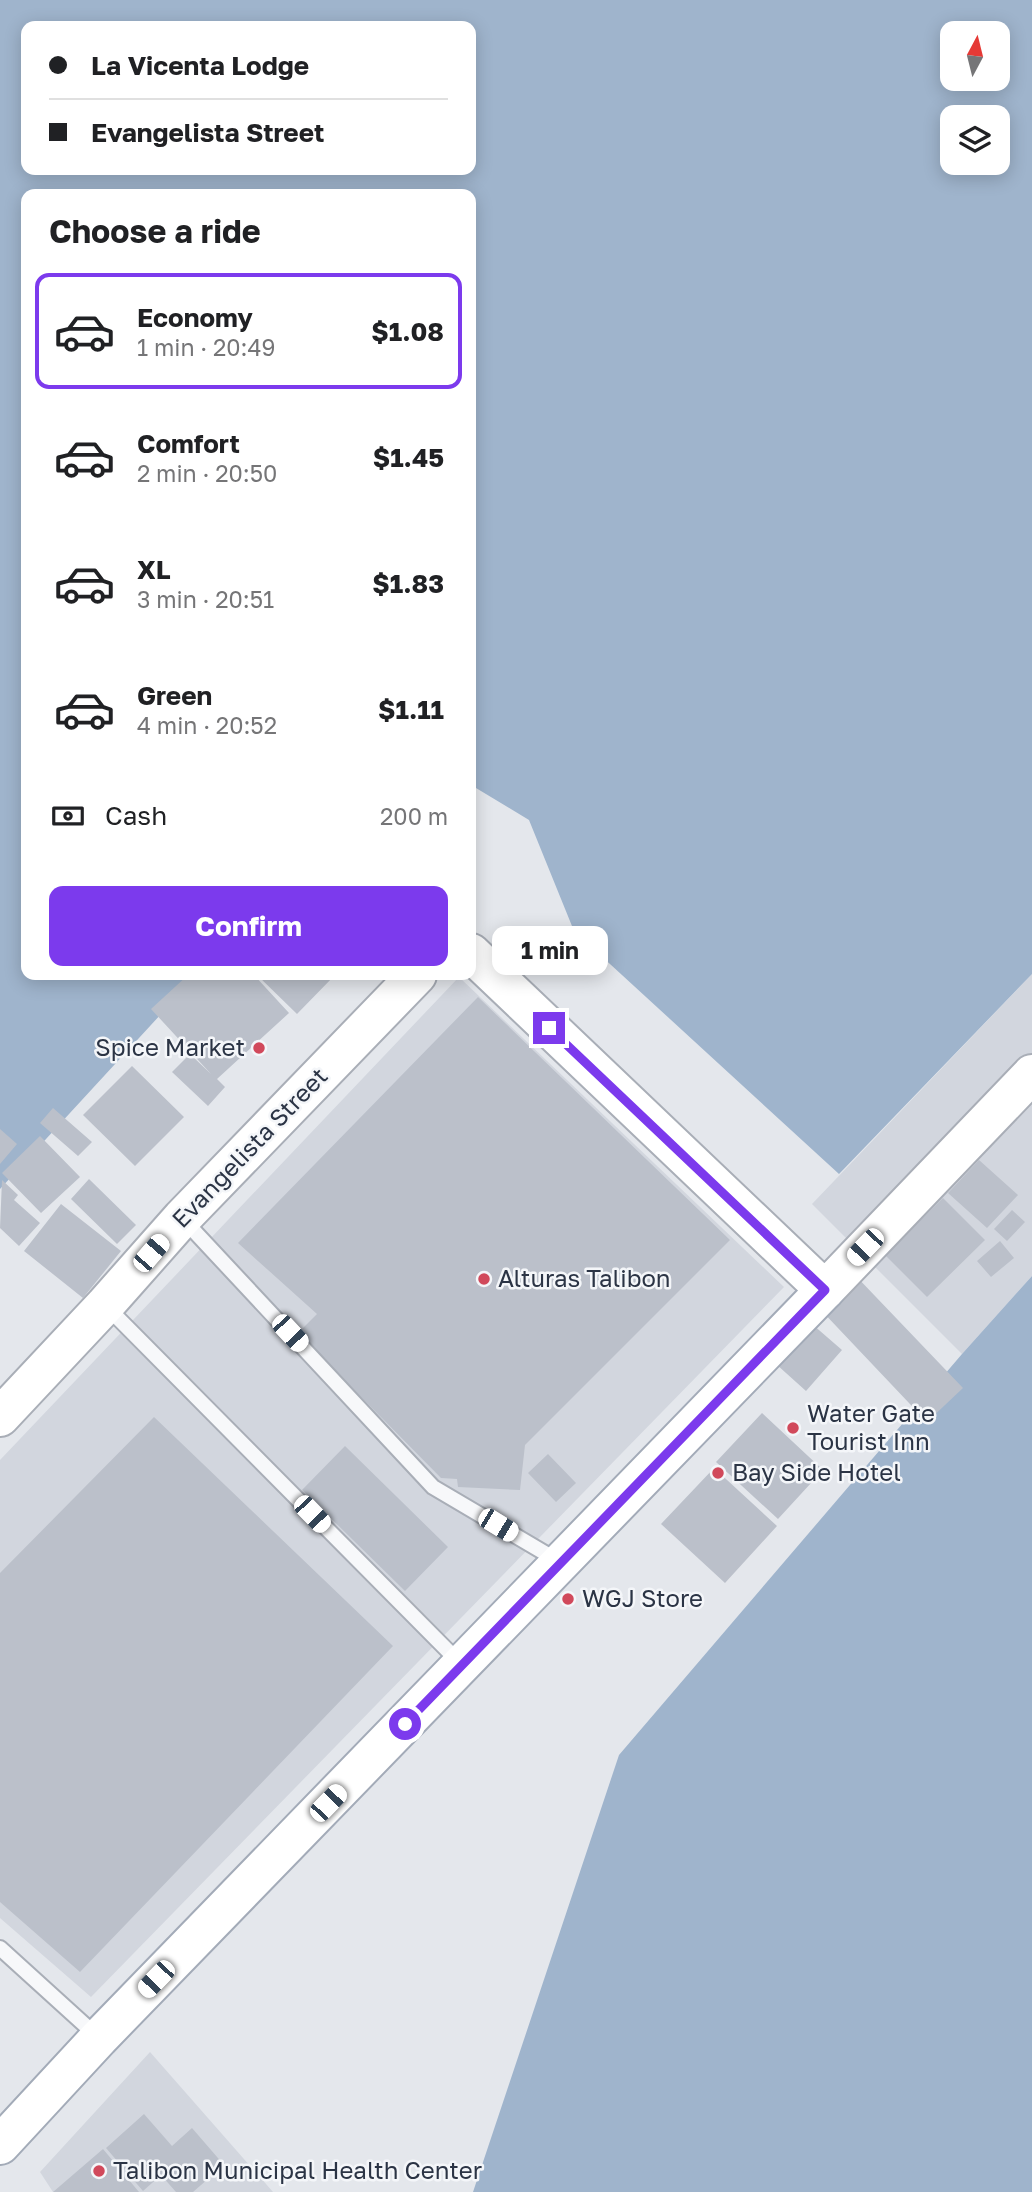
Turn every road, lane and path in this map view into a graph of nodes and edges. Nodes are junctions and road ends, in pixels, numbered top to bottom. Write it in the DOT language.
graph roads {
  1 [pos="476,958"];
  2 [pos="412,980"];
  3 [pos="1032,1074"];
  4 [pos="182,1218"];
  5 [pos="825,1290"];
  6 [pos="105,1305"];
  7 [pos="0,1416"];
  8 [pos="562,1563"];
  9 [pos="463,1666"];
  10 [pos="0,1948"];
  11 [pos="99,2038"];
  12 [pos="0,2145"];
  1 -- 5 [label="main road"];
  2 -- 4 [label="main road, Evangelista Street"];
  3 -- 5 [label="main road"];
  4 -- 6 [label="main road, Evangelista Street"];
  4 -- 8 [label="lane"];
  5 -- 8 [label="main road"];
  6 -- 7 [label="main road, Evangelista Street"];
  6 -- 9 [label="lane"];
  8 -- 9 [label="main road"];
  9 -- 11 [label="main road"];
  10 -- 11 [label="lane"];
  11 -- 12 [label="main road"];
}
